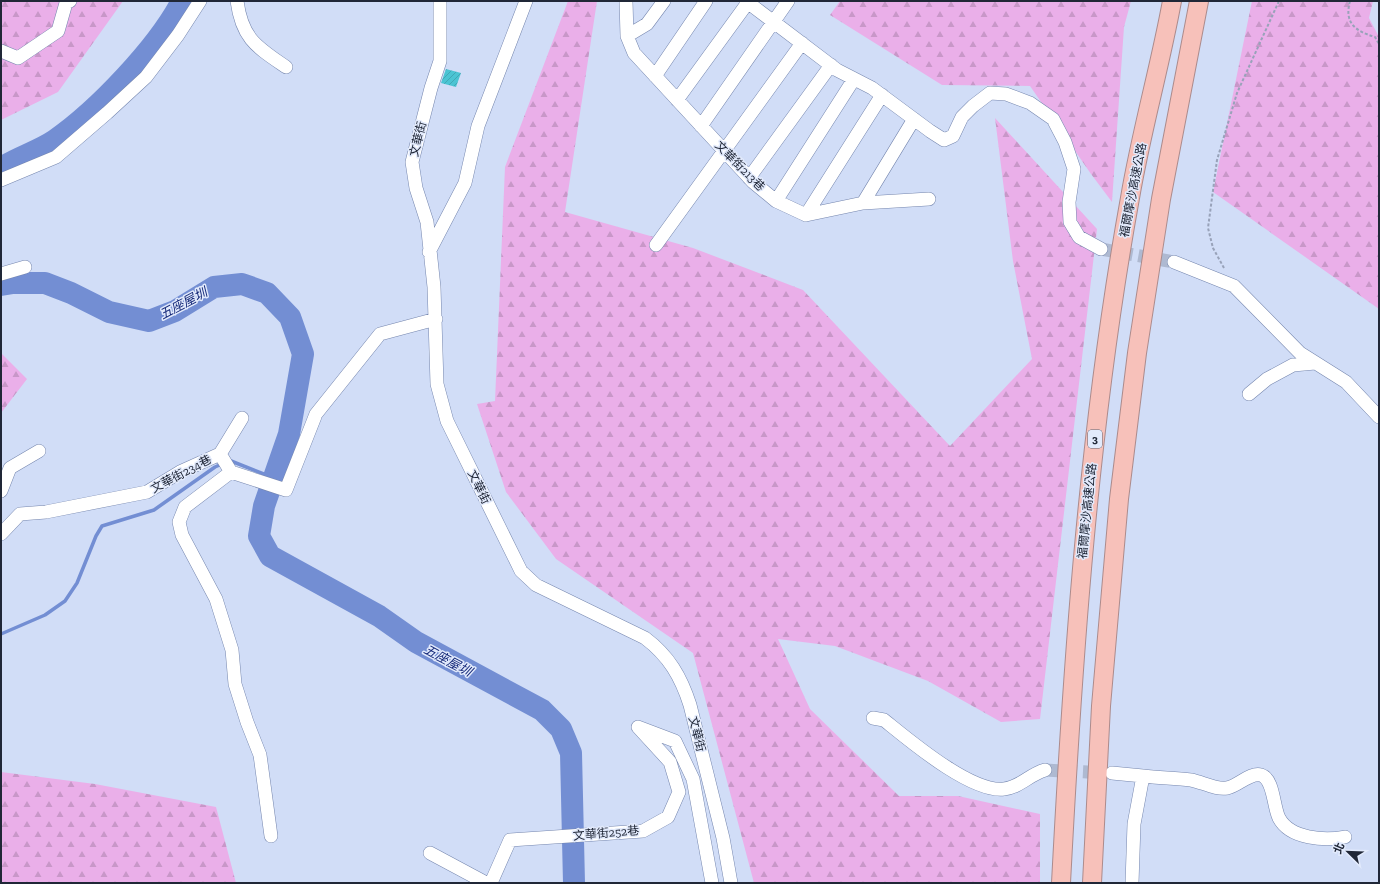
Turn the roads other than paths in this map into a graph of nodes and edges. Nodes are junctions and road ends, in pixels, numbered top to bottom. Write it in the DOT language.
graph roads {
  1 [pos="70,1"];
  2 [pos="200,1"];
  3 [pos="236,1"];
  4 [pos="440,1"];
  5 [pos="446,1"];
  6 [pos="526,1"];
  7 [pos="626,1"];
  8 [pos="664,1"];
  9 [pos="706,1"];
  10 [pos="788,1"];
  11 [pos="1172,1"];
  12 [pos="1199,1"];
  13 [pos="748,2"];
  14 [pos="773,22"];
  15 [pos="627,36"];
  16 [pos="441,38"];
  17 [pos="802,44"];
  18 [pos="1,51"];
  19 [pos="831,65"];
  20 [pos="286,67"];
  21 [pos="655,76"];
  22 [pos="854,79"];
  23 [pos="882,96"];
  24 [pos="677,100"];
  25 [pos="914,119"];
  26 [pos="701,126"];
  27 [pos="724,151"];
  28 [pos="749,178"];
  29 [pos="1,180"];
  30 [pos="929,199"];
  31 [pos="776,201"];
  32 [pos="863,203"];
  33 [pos="806,215"];
  34 [pos="656,245"];
  35 [pos="1101,249"];
  36 [pos="430,252"];
  37 [pos="1174,262"];
  38 [pos="25,267"];
  39 [pos="1,274"];
  40 [pos="436,319"];
  41 [pos="1315,363"];
  42 [pos="1249,394"];
  43 [pos="1379,417"];
  44 [pos="242,418"];
  45 [pos="39,451"];
  46 [pos="221,456"];
  47 [pos="231,472"];
  48 [pos="1,491"];
  49 [pos="1,534"];
  50 [pos="873,718"];
  51 [pos="1045,770"];
  52 [pos="1112,773"];
  53 [pos="1143,776"];
  54 [pos="271,836"];
  55 [pos="1345,837"];
  56 [pos="430,853"];
  57 [pos="486,883"];
  58 [pos="491,883"];
  59 [pos="712,883"];
  60 [pos="731,883"];
  61 [pos="1061,883"];
  62 [pos="1092,883"];
  63 [pos="1132,883"];
  1 -- 18 [label="street"];
  2 -- 29 [label="street"];
  3 -- 20 [label="street"];
  4 -- 16 [label="street, 文華街"];
  5 -- 16 [label="street"];
  6 -- 36 [label="street"];
  7 -- 15 [label="street, 文華街213巷"];
  8 -- 15 [label="street"];
  9 -- 21 [label="street"];
  10 -- 14 [label="street"];
  11 -- 61 [label="highway, 福爾摩沙高速公路 / 3"];
  12 -- 62 [label="highway"];
  13 -- 14 [label="street"];
  13 -- 24 [label="street"];
  14 -- 17 [label="street"];
  14 -- 26 [label="street"];
  15 -- 21 [label="street, 文華街213巷"];
  16 -- 36 [label="street, 文華街"];
  17 -- 19 [label="street"];
  17 -- 27 [label="street"];
  19 -- 22 [label="street"];
  19 -- 28 [label="street"];
  21 -- 24 [label="street, 文華街213巷"];
  22 -- 23 [label="street"];
  22 -- 31 [label="street"];
  23 -- 25 [label="street"];
  23 -- 33 [label="street"];
  24 -- 26 [label="street, 文華街213巷"];
  25 -- 32 [label="street"];
  25 -- 35 [label="street"];
  26 -- 27 [label="street, 文華街213巷"];
  27 -- 28 [label="street, 文華街213巷"];
  27 -- 34 [label="street"];
  28 -- 31 [label="street, 文華街213巷"];
  30 -- 32 [label="street"];
  31 -- 33 [label="street, 文華街213巷"];
  32 -- 33 [label="street"];
  36 -- 40 [label="street, 文華街"];
  37 -- 41 [label="street"];
  38 -- 39 [label="street"];
  40 -- 47 [label="street"];
  40 -- 60 [label="street, 文華街"];
  41 -- 42 [label="street"];
  41 -- 43 [label="street"];
  44 -- 46 [label="street"];
  45 -- 48 [label="street"];
  46 -- 47 [label="street, 文華街234巷"];
  46 -- 49 [label="street, 文華街234巷"];
  47 -- 54 [label="street"];
  50 -- 51 [label="street"];
  52 -- 53 [label="street"];
  53 -- 55 [label="street"];
  53 -- 63 [label="street"];
  56 -- 57 [label="street"];
  58 -- 59 [label="street, 文華街252巷"];
}
